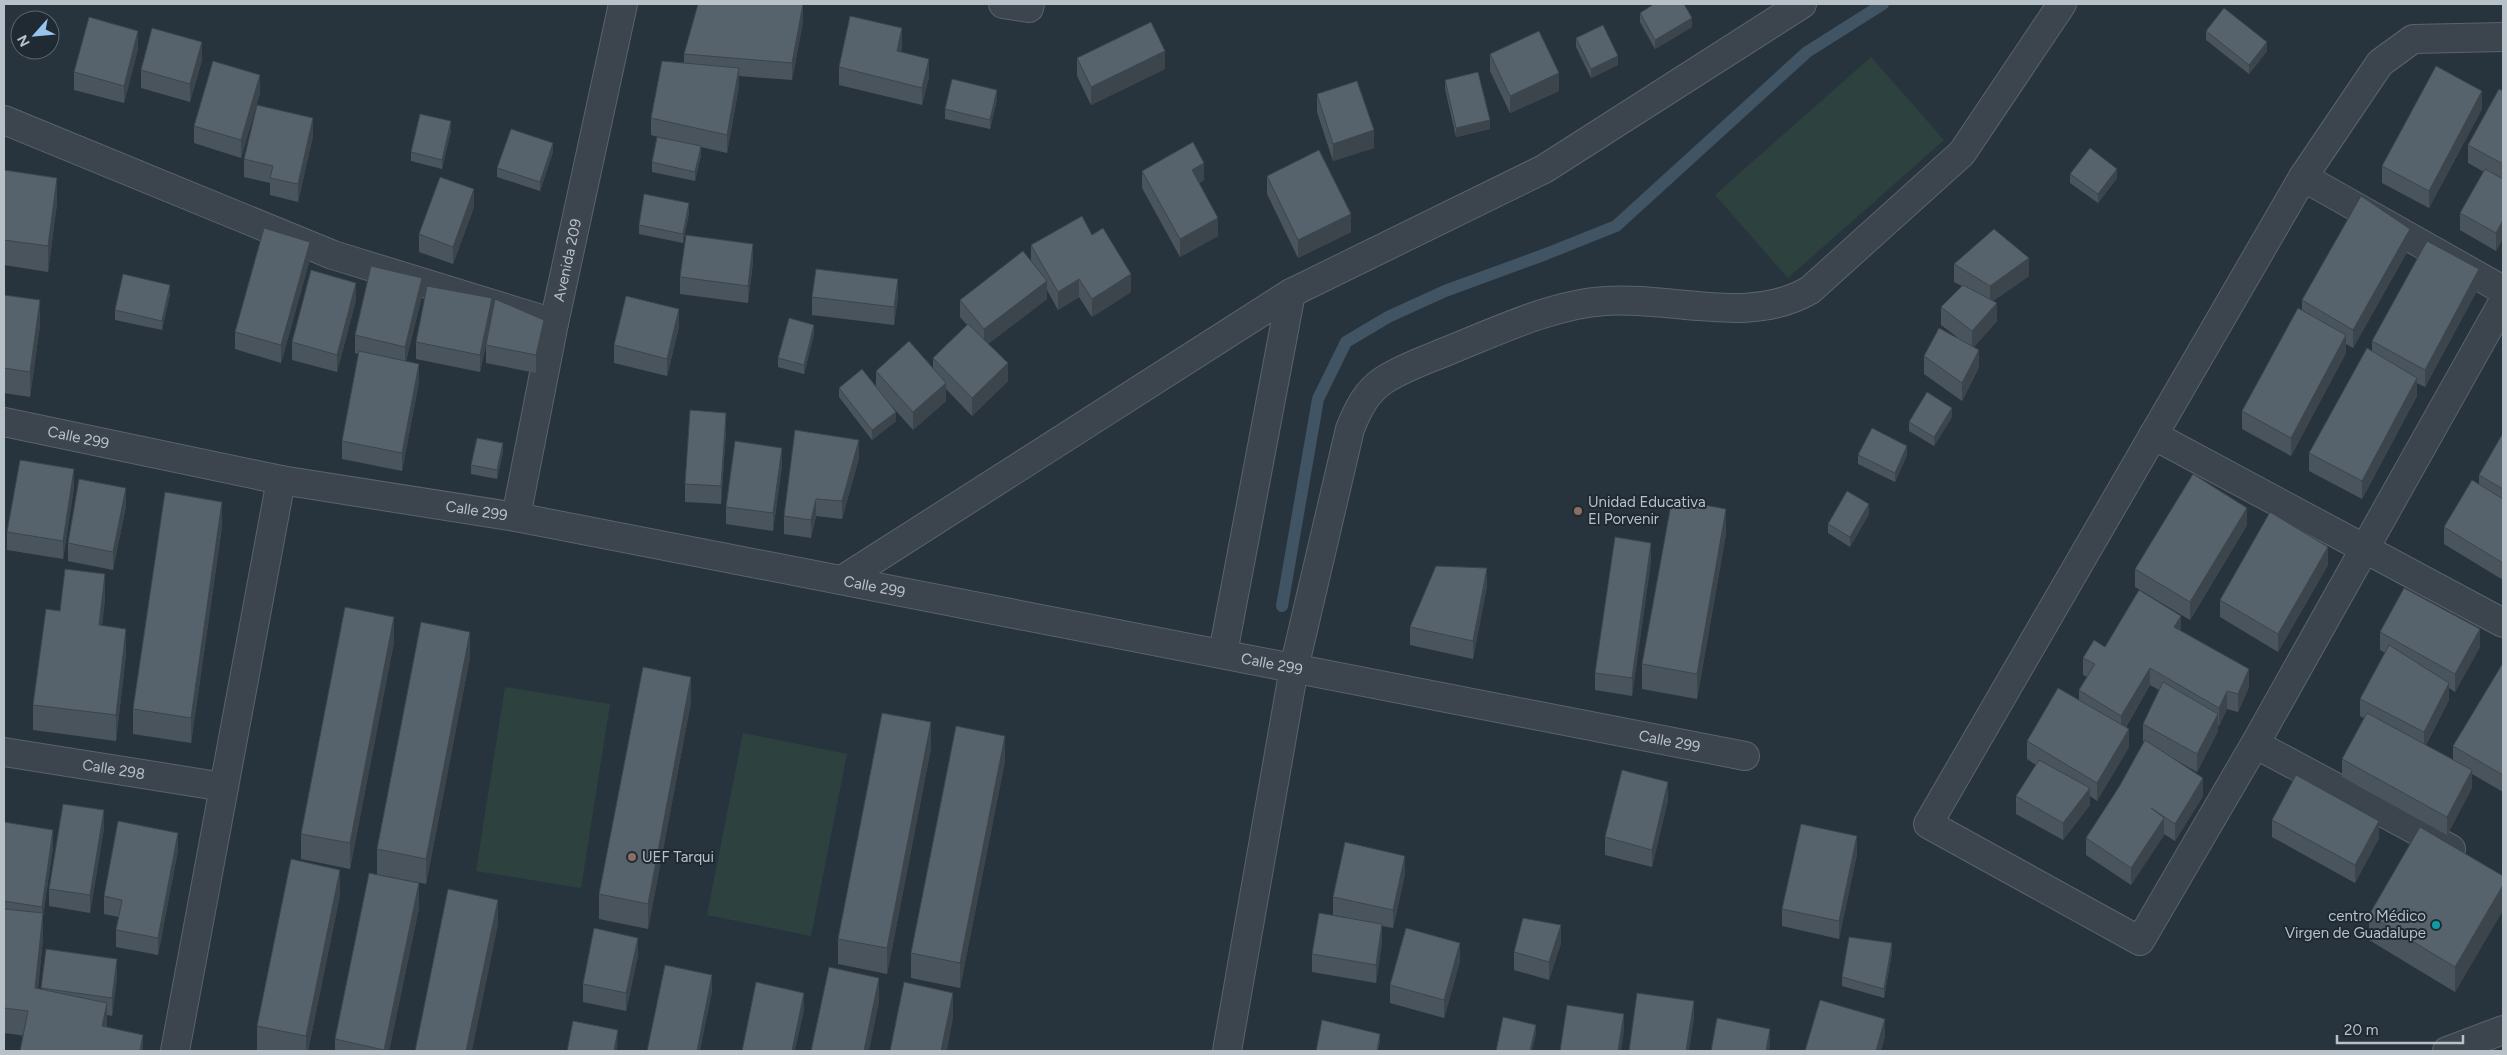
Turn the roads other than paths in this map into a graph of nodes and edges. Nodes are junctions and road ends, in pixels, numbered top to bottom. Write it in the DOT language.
graph roads {
  1 [pos="623,4"];
  2 [pos="1802,4"];
  3 [pos="2062,4"];
  4 [pos="2503,37"];
  5 [pos="4,120"];
  6 [pos="2303,176"];
  7 [pos="2503,290"];
  8 [pos="1291,293"];
  9 [pos="2503,302"];
  10 [pos="554,322"];
  11 [pos="4,422"];
  12 [pos="2152,435"];
  13 [pos="281,480"];
  14 [pos="516,517"];
  15 [pos="2364,550"];
  16 [pos="842,580"];
  17 [pos="2503,623"];
  18 [pos="1223,653"];
  19 [pos="1294,668"];
  20 [pos="2255,744"];
  21 [pos="4,752"];
  22 [pos="1745,756"];
  23 [pos="224,787"];
  24 [pos="2455,851"];
  25 [pos="2503,1030"];
  26 [pos="174,1051"];
  27 [pos="1227,1051"];
  28 [pos="2447,1051"];
  1 -- 10 [label="street, Avenida 209"];
  2 -- 8 [label="street"];
  3 -- 19 [label="street"];
  4 -- 6 [label="street"];
  5 -- 10 [label="street"];
  6 -- 7 [label="street"];
  6 -- 12 [label="street"];
  8 -- 16 [label="street"];
  8 -- 18 [label="street"];
  9 -- 15 [label="street"];
  10 -- 14 [label="street, Avenida 209"];
  11 -- 13 [label="street, Calle 299"];
  12 -- 15 [label="street"];
  12 -- 20 [label="street"];
  13 -- 14 [label="street, Calle 299"];
  13 -- 23 [label="street"];
  14 -- 16 [label="street, Calle 299"];
  15 -- 17 [label="street"];
  15 -- 20 [label="street"];
  16 -- 18 [label="street, Calle 299"];
  18 -- 19 [label="street, Calle 299"];
  19 -- 22 [label="street, Calle 299"];
  19 -- 27 [label="street"];
  20 -- 24 [label="street"];
  21 -- 23 [label="street, Calle 298"];
  23 -- 26 [label="street"];
  25 -- 28 [label="street"];
}
